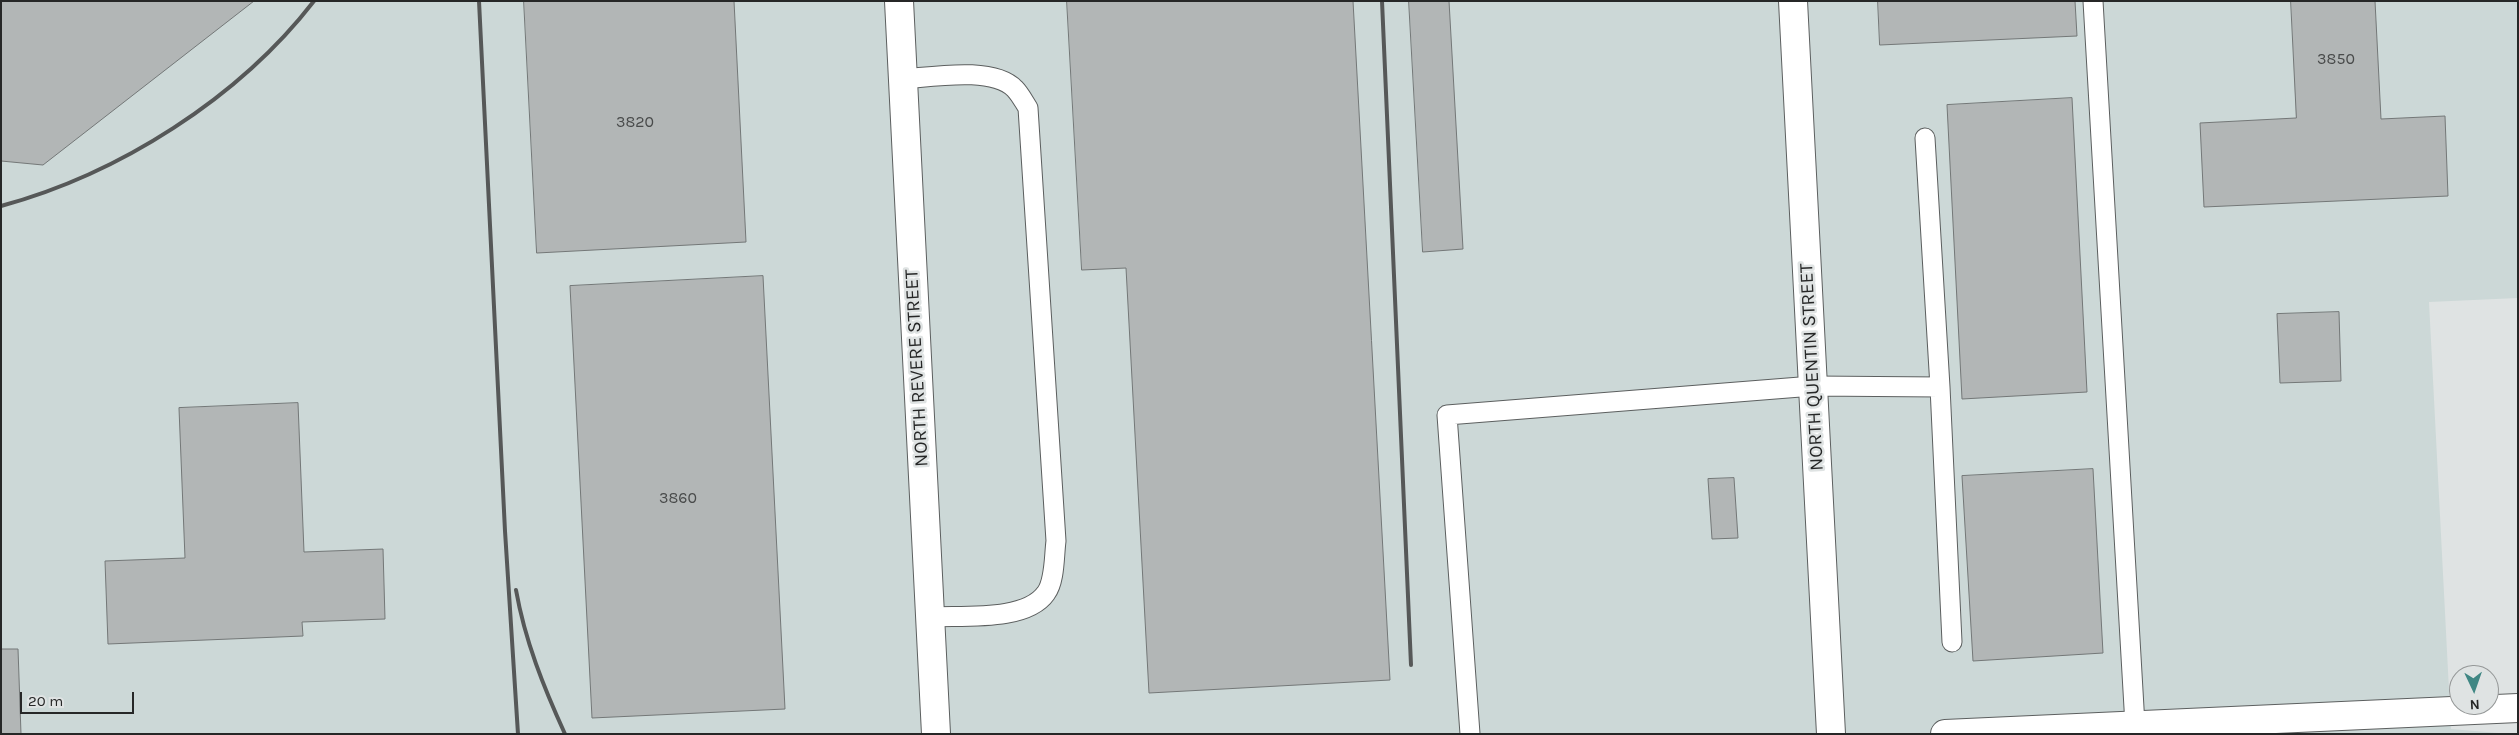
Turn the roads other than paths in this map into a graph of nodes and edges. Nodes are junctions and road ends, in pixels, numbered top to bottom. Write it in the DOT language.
graph roads {
  1 [pos="899,1"];
  2 [pos="1793,1"];
  3 [pos="2093,1"];
  4 [pos="903,79"];
  5 [pos="1925,138"];
  6 [pos="1813,386"];
  7 [pos="1940,387"];
  8 [pos="930,617"];
  9 [pos="1952,642"];
  10 [pos="2518,708"];
  11 [pos="2135,725"];
  12 [pos="936,734"];
  13 [pos="1470,734"];
  14 [pos="1831,734"];
  15 [pos="1945,734"];
  1 -- 4 [label="street, NORTH REVERE STREET"];
  2 -- 6 [label="street, NORTH QUENTIN STREET"];
  3 -- 11 [label="lane"];
  4 -- 8 [label="street, NORTH REVERE STREET"];
  4 -- 8 [label="lane"];
  5 -- 7 [label="lane"];
  6 -- 7 [label="lane"];
  6 -- 13 [label="lane"];
  6 -- 14 [label="street, NORTH QUENTIN STREET"];
  7 -- 9 [label="lane"];
  8 -- 12 [label="street, NORTH REVERE STREET"];
  10 -- 11 [label="street"];
  11 -- 15 [label="street"];
}
